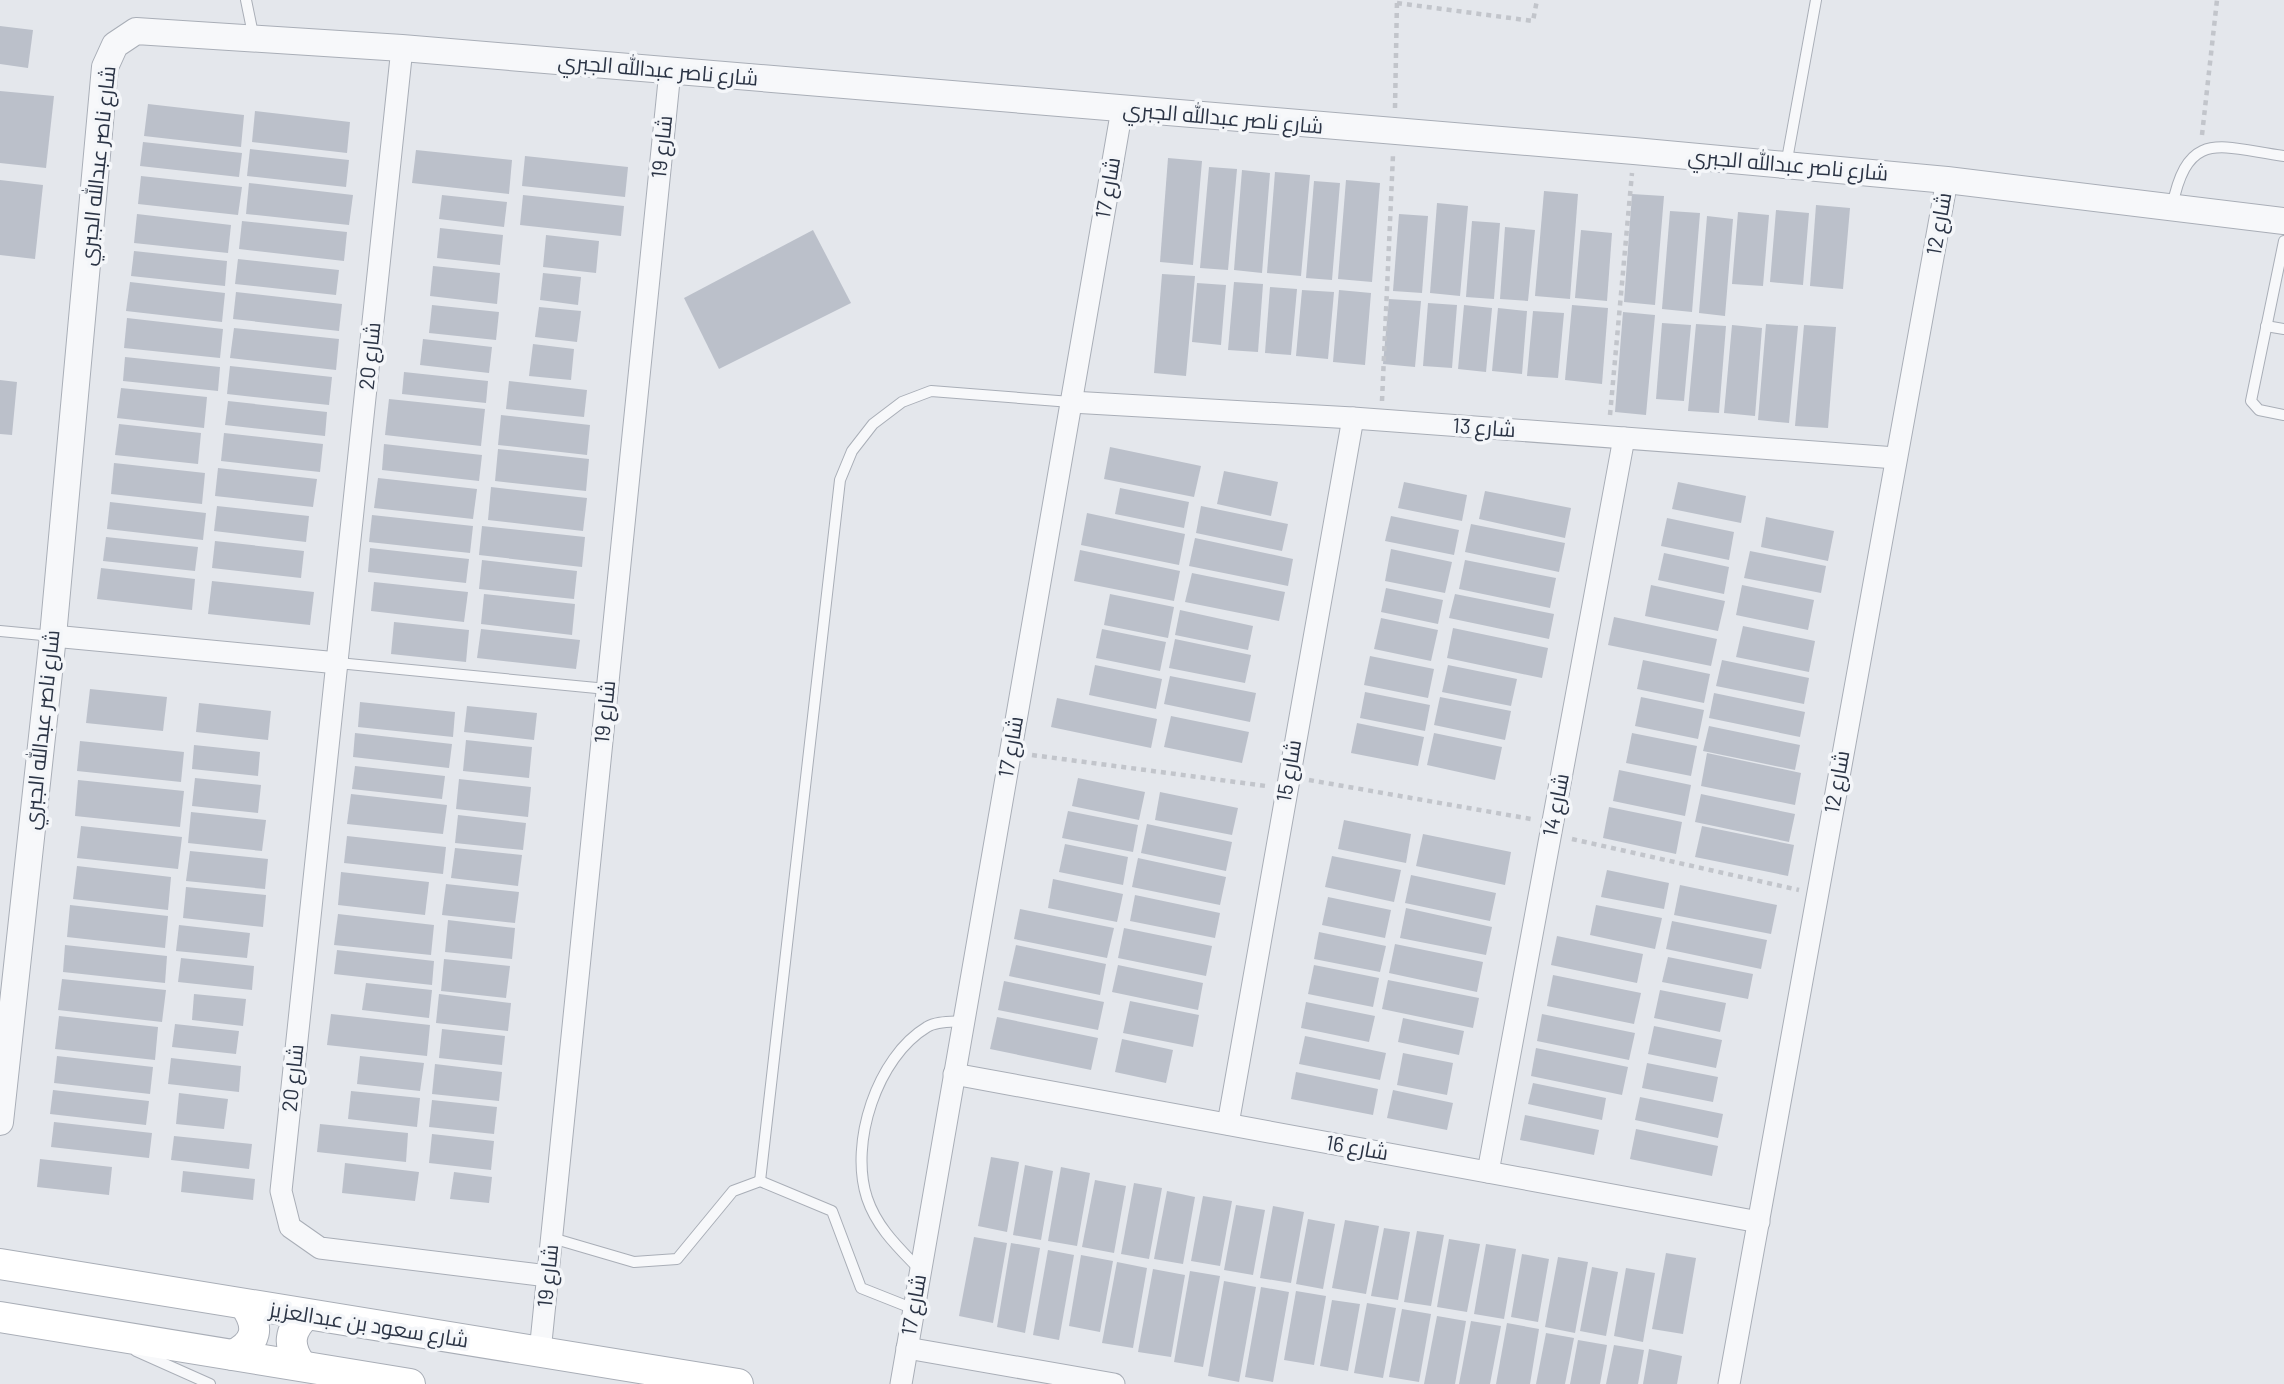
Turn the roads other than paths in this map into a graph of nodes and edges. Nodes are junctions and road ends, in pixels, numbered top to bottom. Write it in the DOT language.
graph roads {
  1 [pos="246,0"];
  2 [pos="1816,0"];
  3 [pos="254,38"];
  4 [pos="402,48"];
  5 [pos="670,71"];
  6 [pos="1122,109"];
  7 [pos="2284,156"];
  8 [pos="1786,165"];
  9 [pos="1947,180"];
  10 [pos="2172,207"];
  11 [pos="2284,221"];
  12 [pos="2284,242"];
  13 [pos="2266,326"];
  14 [pos="2284,329"];
  15 [pos="1071,402"];
  16 [pos="2284,415"];
  17 [pos="1353,418"];
  18 [pos="1616,438"];
  19 [pos="1896,458"];
  20 [pos="0,631"];
  21 [pos="53,636"];
  22 [pos="338,663"];
  23 [pos="607,689"];
  24 [pos="964,1021"];
  25 [pos="954,1074"];
  26 [pos="0,1122"];
  27 [pos="1228,1124"];
  28 [pos="1488,1172"];
  29 [pos="761,1181"];
  30 [pos="1759,1222"];
  31 [pos="552,1238"];
  32 [pos="2,1261"];
  33 [pos="920,1270"];
  34 [pos="548,1276"];
  35 [pos="245,1305"];
  36 [pos="914,1309"];
  37 [pos="306,1315"];
  38 [pos="0,1317"];
  39 [pos="92,1332"];
  40 [pos="907,1348"];
  41 [pos="540,1352"];
  42 [pos="233,1355"];
  43 [pos="301,1365"];
  44 [pos="210,1384"];
  45 [pos="410,1384"];
  46 [pos="738,1384"];
  47 [pos="901,1384"];
  48 [pos="1114,1384"];
  49 [pos="1729,1384"];
  1 -- 3 [label="lane"];
  2 -- 8 [label="lane"];
  3 -- 4 [label="street, شارع ناصر عبدالله الجبري"];
  3 -- 21 [label="street, شارع ناصر عبدالله الجبري"];
  4 -- 5 [label="street, شارع ناصر عبدالله الجبري"];
  4 -- 22 [label="street, شارع 20"];
  5 -- 6 [label="street, شارع ناصر عبدالله الجبري"];
  5 -- 23 [label="street, شارع 19"];
  6 -- 8 [label="street, شارع ناصر عبدالله الجبري"];
  6 -- 15 [label="street, شارع 17"];
  7 -- 10 [label="lane"];
  8 -- 9 [label="street, شارع ناصر عبدالله الجبري"];
  9 -- 10 [label="street, شارع ناصر عبدالله الجبري"];
  9 -- 19 [label="street, شارع 12"];
  10 -- 11 [label="street, شارع ناصر عبدالله الجبري"];
  12 -- 13 [label="lane"];
  13 -- 14 [label="lane"];
  13 -- 16 [label="lane"];
  15 -- 17 [label="street, شارع 13"];
  15 -- 24 [label="street, شارع 17"];
  15 -- 29 [label="lane"];
  17 -- 18 [label="street, شارع 13"];
  17 -- 27 [label="street, شارع 15"];
  18 -- 19 [label="street, شارع 13"];
  18 -- 28 [label="street, شارع 14"];
  19 -- 30 [label="street, شارع 12"];
  20 -- 21 [label="lane"];
  21 -- 22 [label="street"];
  21 -- 26 [label="street, شارع ناصر عبدالله الجبري"];
  22 -- 23 [label="lane"];
  22 -- 34 [label="street, شارع 20"];
  23 -- 31 [label="street, شارع 19"];
  24 -- 25 [label="street, شارع 17"];
  24 -- 33 [label="lane"];
  25 -- 27 [label="street, شارع 16"];
  25 -- 33 [label="street, شارع 17"];
  27 -- 28 [label="street, شارع 16"];
  28 -- 30 [label="street, شارع 16"];
  29 -- 31 [label="lane"];
  29 -- 36 [label="lane"];
  30 -- 49 [label="street, شارع 12"];
  31 -- 34 [label="street, شارع 19"];
  32 -- 35 [label="main road, شارع سعود بن عبدالعزيز"];
  33 -- 36 [label="street, شارع 17"];
  34 -- 41 [label="street, شارع 19"];
  35 -- 37 [label="main road, شارع سعود بن عبدالعزيز"];
  35 -- 42 [label="main road"];
  36 -- 40 [label="street, شارع 17"];
  37 -- 41 [label="main road, شارع سعود بن عبدالعزيز"];
  37 -- 43 [label="main road"];
  38 -- 39 [label="main road"];
  39 -- 42 [label="main road"];
  39 -- 44 [label="lane"];
  40 -- 47 [label="street, شارع 17"];
  40 -- 48 [label="street"];
  41 -- 46 [label="main road, شارع سعود بن عبدالعزيز"];
  42 -- 43 [label="main road"];
  43 -- 45 [label="main road"];
}
